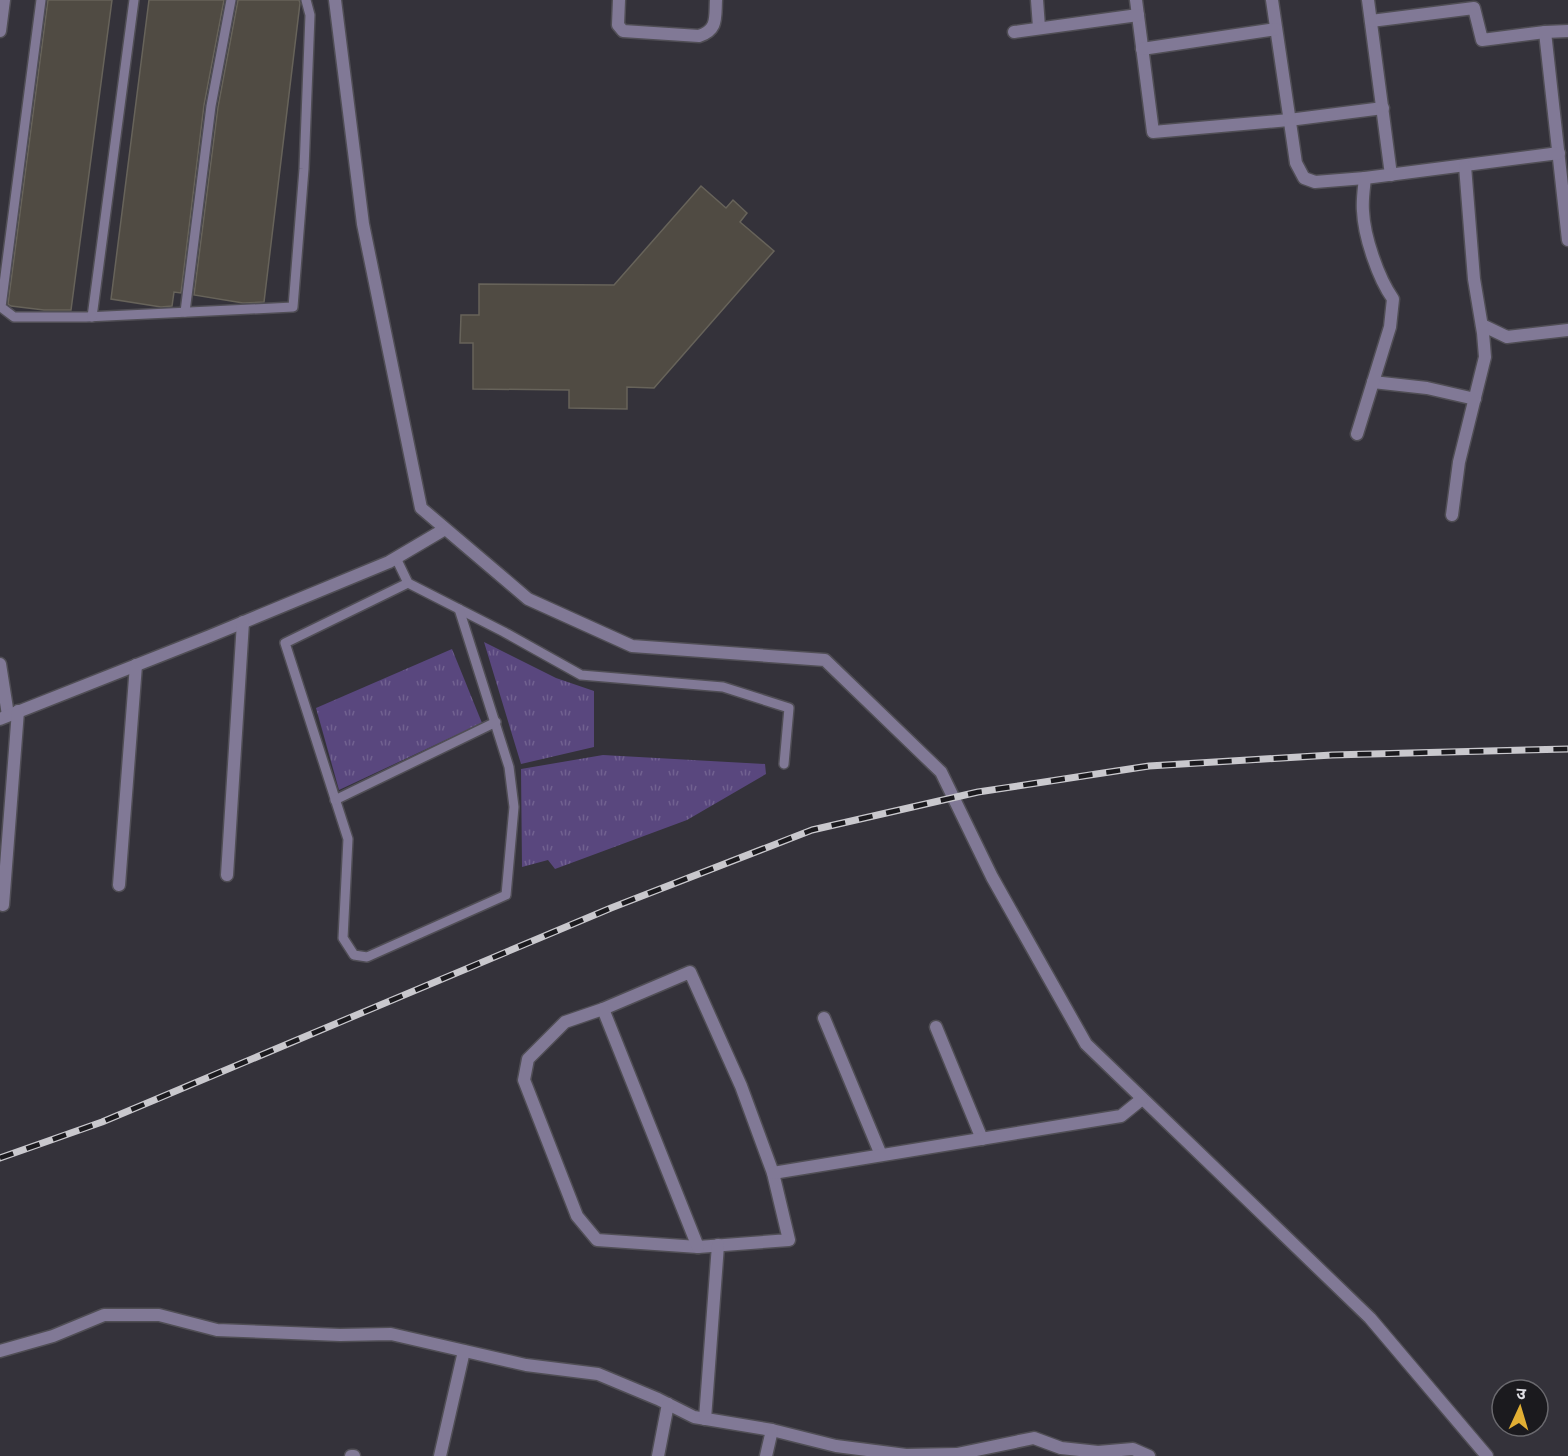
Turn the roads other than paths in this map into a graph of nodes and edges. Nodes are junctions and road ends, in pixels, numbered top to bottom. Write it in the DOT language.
graph roads {
  1 [pos="3,0"];
  2 [pos="41,0"];
  3 [pos="134,0"];
  4 [pos="231,0"];
  5 [pos="306,0"];
  6 [pos="335,0"];
  7 [pos="619,0"];
  8 [pos="716,0"];
  9 [pos="1037,0"];
  10 [pos="1136,0"];
  11 [pos="1272,0"];
  12 [pos="1368,0"];
  13 [pos="1138,15"];
  14 [pos="1371,21"];
  15 [pos="1039,27"];
  16 [pos="1276,29"];
  17 [pos="0,31"];
  18 [pos="1568,31"];
  19 [pos="1014,32"];
  20 [pos="1545,32"];
  21 [pos="1142,49"];
  22 [pos="1383,108"];
  23 [pos="1289,120"];
  24 [pos="1559,153"];
  25 [pos="1465,165"];
  26 [pos="1391,175"];
  27 [pos="1365,178"];
  28 [pos="1568,240"];
  29 [pos="185,312"];
  30 [pos="92,317"];
  31 [pos="1482,325"];
  32 [pos="1568,330"];
  33 [pos="1373,382"];
  34 [pos="1475,399"];
  35 [pos="1357,434"];
  36 [pos="1452,515"];
  37 [pos="445,529"];
  38 [pos="396,558"];
  39 [pos="408,583"];
  40 [pos="459,609"];
  41 [pos="243,622"];
  42 [pos="0,664"];
  43 [pos="136,665"];
  44 [pos="9,715"];
  45 [pos="496,722"];
  46 [pos="784,764"];
  47 [pos="335,800"];
  48 [pos="227,875"];
  49 [pos="119,885"];
  50 [pos="3,905"];
  51 [pos="603,1009"];
  52 [pos="824,1018"];
  53 [pos="936,1027"];
  54 [pos="1143,1099"];
  55 [pos="982,1139"];
  56 [pos="881,1155"];
  57 [pos="773,1173"];
  58 [pos="718,1245"];
  59 [pos="698,1247"];
  60 [pos="0,1351"];
  61 [pos="464,1351"];
  62 [pos="668,1404"];
  63 [pos="705,1419"];
  64 [pos="772,1430"];
  65 [pos="858,1452"];
  66 [pos="1077,1453"];
  67 [pos="968,1454"];
  68 [pos="440,1456"];
  69 [pos="658,1456"];
  70 [pos="766,1456"];
  71 [pos="1149,1456"];
  72 [pos="1486,1456"];
  1 -- 17 [label="street"];
  2 -- 30 [label="lane"];
  3 -- 30 [label="lane"];
  4 -- 29 [label="lane"];
  5 -- 29 [label="lane"];
  6 -- 37 [label="street"];
  7 -- 8 [label="street"];
  9 -- 15 [label="street"];
  10 -- 13 [label="street"];
  11 -- 16 [label="street"];
  12 -- 14 [label="street"];
  13 -- 15 [label="street"];
  13 -- 21 [label="street"];
  14 -- 20 [label="street"];
  14 -- 22 [label="street"];
  15 -- 19 [label="street"];
  16 -- 21 [label="street"];
  16 -- 23 [label="street"];
  18 -- 20 [label="street"];
  20 -- 24 [label="street"];
  21 -- 23 [label="street"];
  22 -- 23 [label="street"];
  22 -- 26 [label="street"];
  23 -- 27 [label="street"];
  24 -- 25 [label="street"];
  24 -- 28 [label="street"];
  25 -- 26 [label="street"];
  25 -- 31 [label="street"];
  26 -- 27 [label="street"];
  27 -- 33 [label="street"];
  29 -- 30 [label="lane"];
  31 -- 32 [label="street"];
  31 -- 34 [label="street"];
  33 -- 34 [label="street"];
  33 -- 35 [label="street"];
  34 -- 36 [label="street"];
  37 -- 38 [label="street"];
  37 -- 54 [label="street"];
  38 -- 39 [label="lane"];
  38 -- 41 [label="street"];
  39 -- 40 [label="lane"];
  39 -- 47 [label="lane"];
  40 -- 45 [label="lane"];
  40 -- 46 [label="lane"];
  41 -- 43 [label="street"];
  41 -- 48 [label="street"];
  42 -- 44 [label="street"];
  43 -- 44 [label="street"];
  43 -- 49 [label="street"];
  44 -- 50 [label="street"];
  45 -- 47 [label="lane"];
  45 -- 47 [label="lane"];
  51 -- 57 [label="street"];
  51 -- 59 [label="street"];
  51 -- 59 [label="street"];
  52 -- 56 [label="street"];
  53 -- 55 [label="street"];
  54 -- 55 [label="street"];
  54 -- 72 [label="street"];
  55 -- 56 [label="street"];
  56 -- 57 [label="street"];
  57 -- 58 [label="street"];
  58 -- 59 [label="street"];
  58 -- 63 [label="street"];
  60 -- 61 [label="street"];
  61 -- 62 [label="street"];
  61 -- 68 [label="street"];
  62 -- 63 [label="street"];
  62 -- 69 [label="street"];
  63 -- 64 [label="street"];
  64 -- 65 [label="street"];
  64 -- 70 [label="street"];
  65 -- 67 [label="street"];
  66 -- 67 [label="street"];
  66 -- 71 [label="street"];
}
